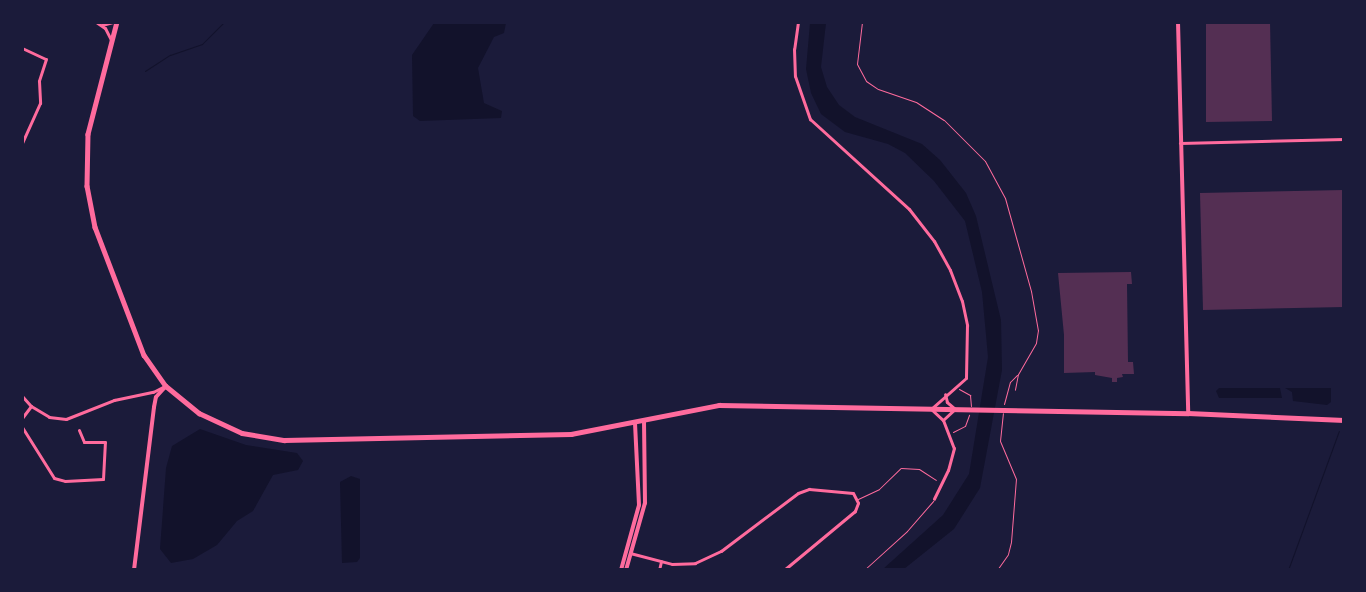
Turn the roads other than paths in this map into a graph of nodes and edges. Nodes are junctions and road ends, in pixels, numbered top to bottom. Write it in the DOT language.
graph roads {
  1 [pos="96,22"];
  2 [pos="113,22"];
  3 [pos="117,22"];
  4 [pos="798,22"];
  5 [pos="1178,22"];
  6 [pos="101,25"];
  7 [pos="112,45"];
  8 [pos="22,48"];
  9 [pos="1344,139"];
  10 [pos="22,143"];
  11 [pos="1180,143"];
  12 [pos="166,386"];
  13 [pos="945,394"];
  14 [pos="22,396"];
  15 [pos="31,406"];
  16 [pos="931,409"];
  17 [pos="956,409"];
  18 [pos="1188,413"];
  19 [pos="22,418"];
  20 [pos="644,420"];
  21 [pos="943,420"];
  22 [pos="1344,420"];
  23 [pos="634,423"];
  24 [pos="22,427"];
  25 [pos="78,430"];
  26 [pos="936,480"];
  27 [pos="857,499"];
  28 [pos="934,499"];
  29 [pos="629,553"];
  30 [pos="661,561"];
  31 [pos="134,570"];
  32 [pos="621,570"];
  33 [pos="626,570"];
  34 [pos="659,570"];
  35 [pos="784,570"];
  1 -- 6 [label="street"];
  2 -- 6 [label="street"];
  3 -- 7 [label="main road"];
  4 -- 13 [label="street"];
  5 -- 11 [label="street"];
  6 -- 7 [label="street"];
  7 -- 12 [label="main road"];
  8 -- 10 [label="street"];
  9 -- 11 [label="street"];
  11 -- 18 [label="street"];
  12 -- 15 [label="street"];
  12 -- 23 [label="main road"];
  12 -- 31 [label="street"];
  13 -- 16 [label="street"];
  13 -- 17 [label="street"];
  14 -- 15 [label="street"];
  15 -- 19 [label="street"];
  16 -- 17 [label="main road"];
  16 -- 20 [label="main road"];
  16 -- 21 [label="street"];
  17 -- 18 [label="main road"];
  17 -- 21 [label="street"];
  18 -- 22 [label="main road"];
  20 -- 23 [label="main road"];
  20 -- 29 [label="street"];
  21 -- 28 [label="street"];
  23 -- 29 [label="street"];
  24 -- 25 [label="street"];
  26 -- 27 [label="lane"];
  27 -- 30 [label="street"];
  27 -- 35 [label="street"];
  29 -- 30 [label="street"];
  29 -- 32 [label="street"];
  29 -- 33 [label="street"];
  30 -- 34 [label="street"];
}
